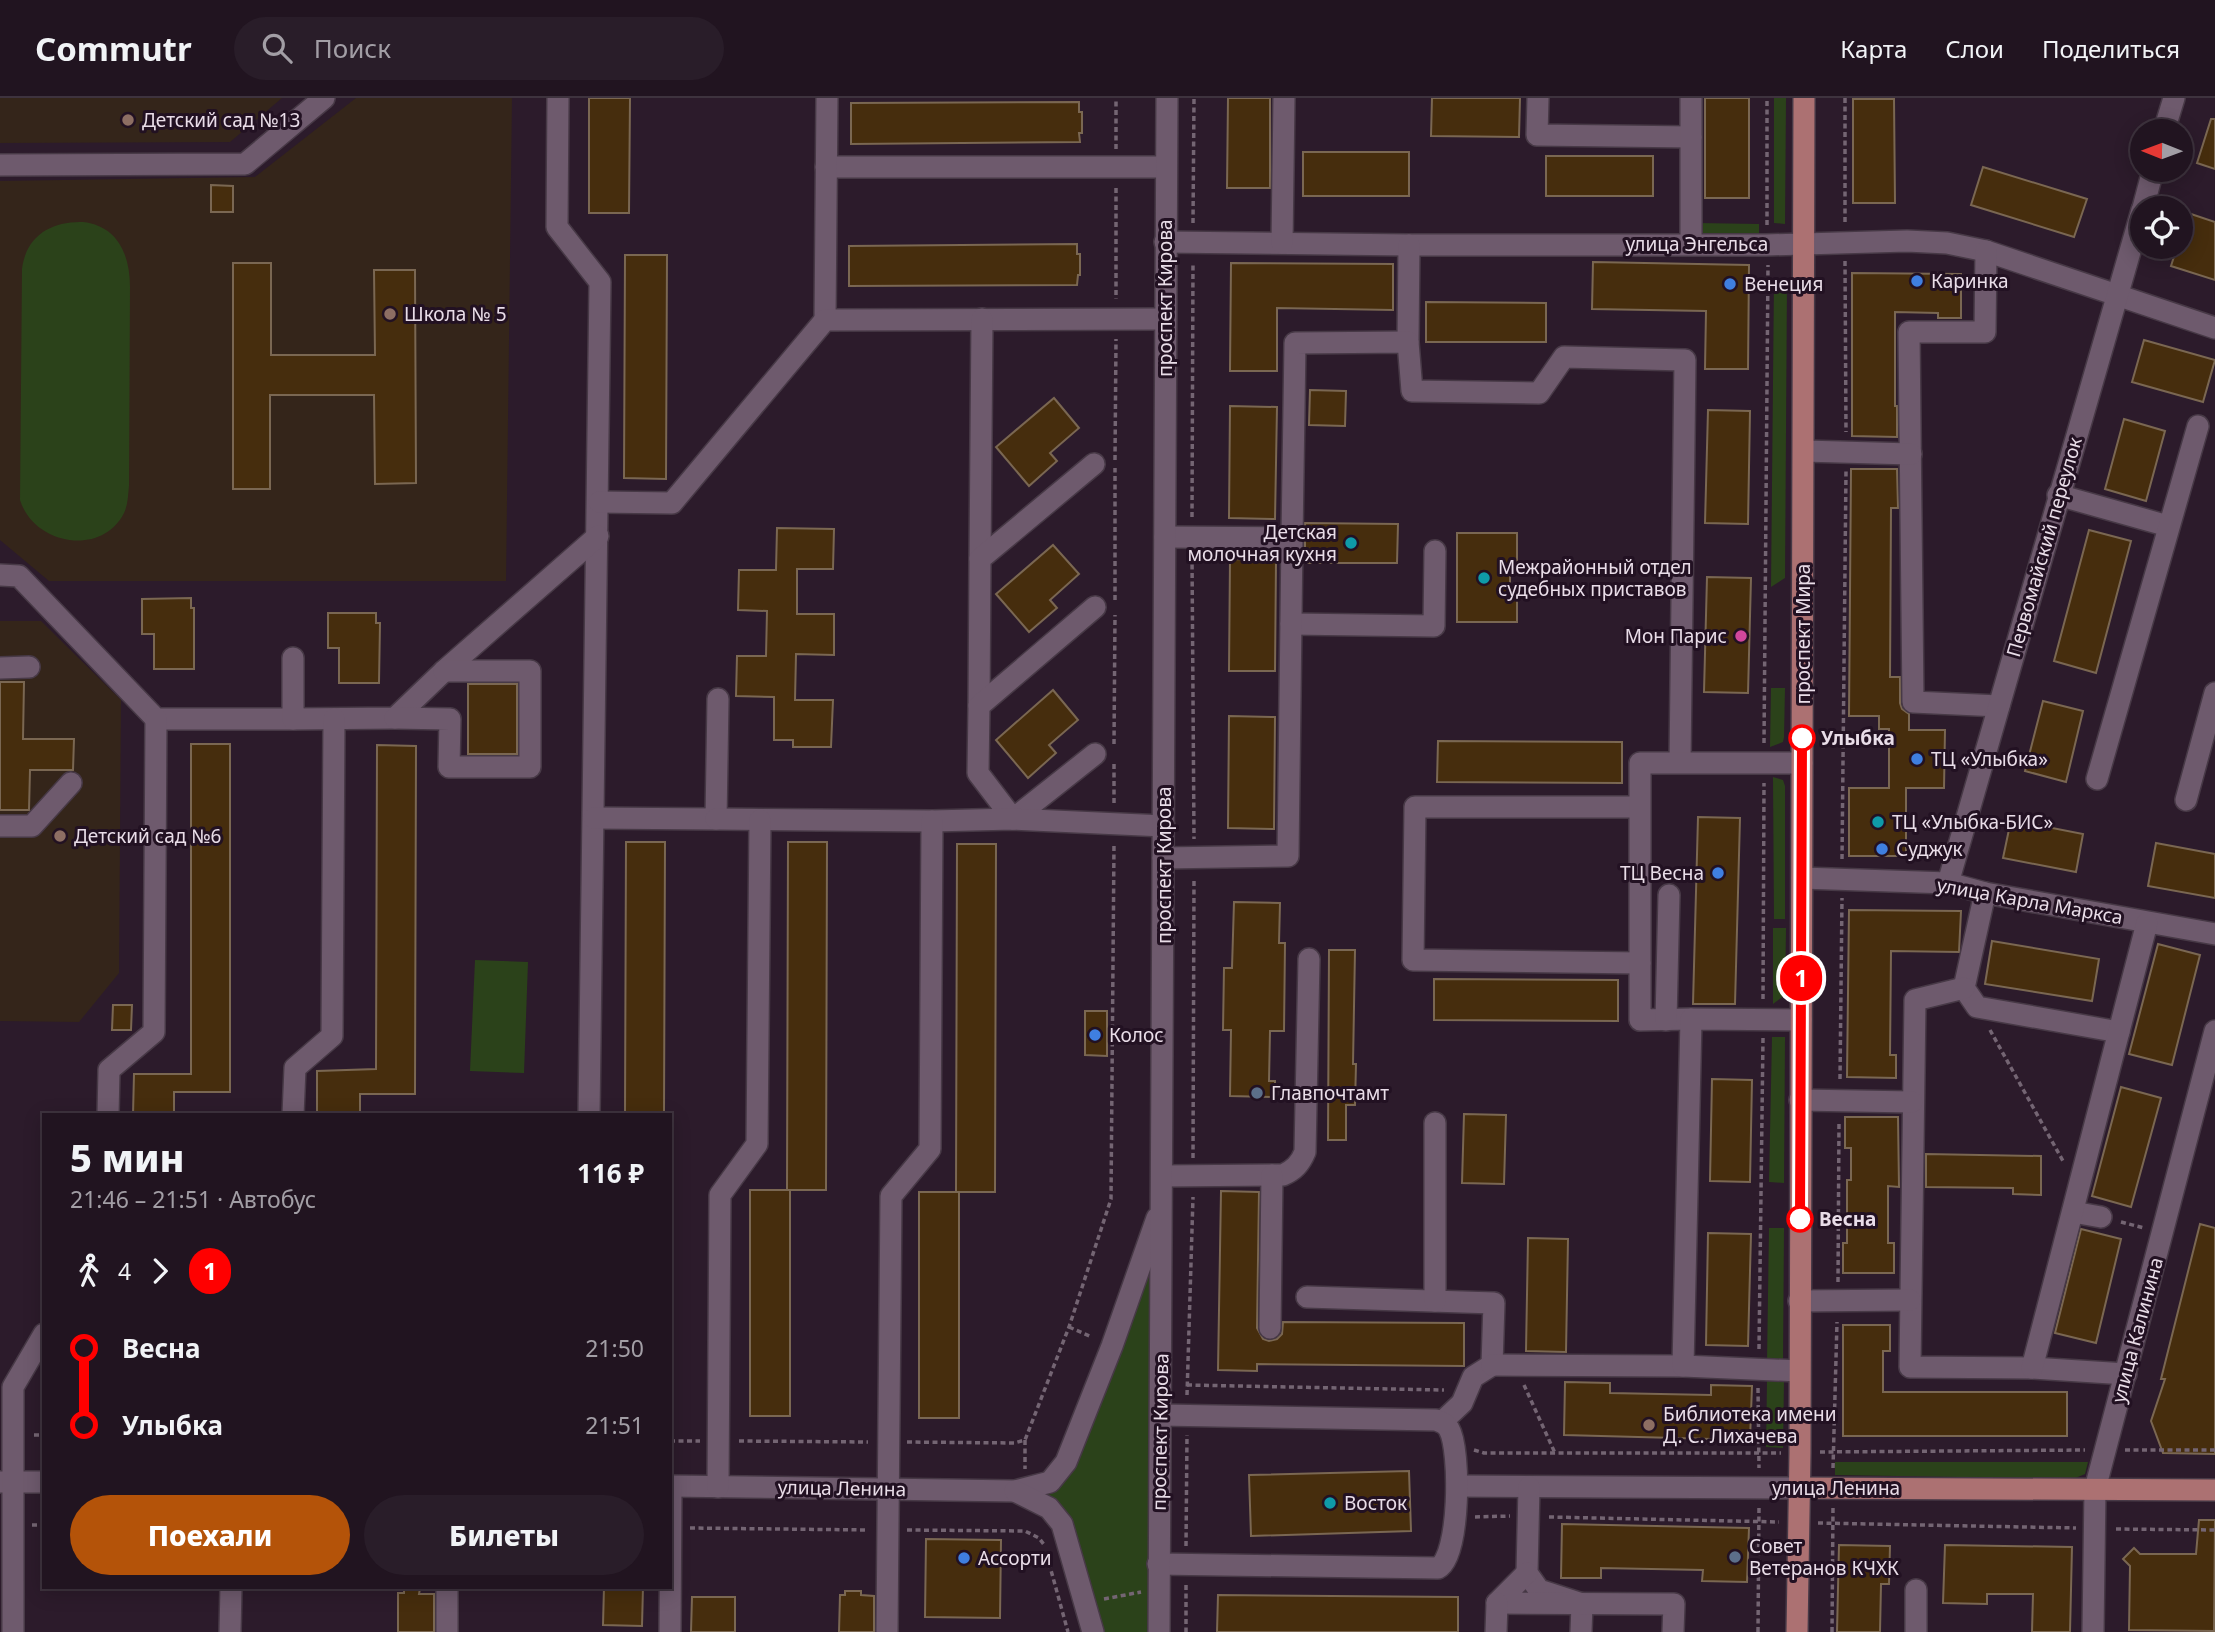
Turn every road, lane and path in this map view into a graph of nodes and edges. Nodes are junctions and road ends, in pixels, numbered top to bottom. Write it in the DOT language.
graph roads {
  1 [pos="324,98"];
  2 [pos="558,98"];
  3 [pos="827,98"];
  4 [pos="1116,98"];
  5 [pos="1167,98"];
  6 [pos="1284,98"];
  7 [pos="1538,98"];
  8 [pos="1691,98"];
  9 [pos="1767,98"];
  10 [pos="1804,98"];
  11 [pos="1845,98"];
  12 [pos="2174,98"];
  13 [pos="2168,119"];
  14 [pos="1691,136"];
  15 [pos="0,165"];
  16 [pos="826,167"];
  17 [pos="1116,167"];
  18 [pos="1166,167"];
  19 [pos="1845,241"];
  20 [pos="1165,242"];
  21 [pos="1282,243"];
  22 [pos="1804,243"];
  23 [pos="1691,244"];
  24 [pos="1409,245"];
  25 [pos="1766,245"];
  26 [pos="1986,251"];
  27 [pos="2130,252"];
  28 [pos="2118,295"];
  29 [pos="1116,318"];
  30 [pos="982,319"];
  31 [pos="1165,319"];
  32 [pos="825,320"];
  33 [pos="2215,328"];
  34 [pos="1408,342"];
  35 [pos="2198,426"];
  36 [pos="1804,451"];
  37 [pos="1846,453"];
  38 [pos="1911,454"];
  39 [pos="1094,464"];
  40 [pos="2058,495"];
  41 [pos="599,502"];
  42 [pos="2168,526"];
  43 [pos="598,536"];
  44 [pos="1165,537"];
  45 [pos="1292,538"];
  46 [pos="1435,551"];
  47 [pos="980,559"];
  48 [pos="0,575"];
  49 [pos="1095,607"];
  50 [pos="1291,624"];
  51 [pos="293,658"];
  52 [pos="29,667"];
  53 [pos="0,668"];
  54 [pos="443,671"];
  55 [pos="2215,692"];
  56 [pos="718,699"];
  57 [pos="979,706"];
  58 [pos="1999,706"];
  59 [pos="395,718"];
  60 [pos="156,719"];
  61 [pos="293,719"];
  62 [pos="334,719"];
  63 [pos="1095,754"];
  64 [pos="1680,762"];
  65 [pos="1764,763"];
  66 [pos="1802,763"];
  67 [pos="2097,779"];
  68 [pos="71,783"];
  69 [pos="2186,800"];
  70 [pos="1639,807"];
  71 [pos="594,818"];
  72 [pos="716,819"];
  73 [pos="1013,819"];
  74 [pos="760,820"];
  75 [pos="932,821"];
  76 [pos="1114,824"];
  77 [pos="0,825"];
  78 [pos="1164,826"];
  79 [pos="1163,858"];
  80 [pos="1802,878"];
  81 [pos="1842,879"];
  82 [pos="1948,883"];
  83 [pos="1985,893"];
  84 [pos="1669,895"];
  85 [pos="2147,923"];
  86 [pos="2215,934"];
  87 [pos="1309,959"];
  88 [pos="1640,963"];
  89 [pos="1964,988"];
  90 [pos="1977,1007"];
  91 [pos="1691,1019"];
  92 [pos="1666,1020"];
  93 [pos="1763,1020"];
  94 [pos="1801,1020"];
  95 [pos="2215,1031"];
  96 [pos="2119,1032"];
  97 [pos="1800,1100"];
  98 [pos="1840,1101"];
  99 [pos="1912,1102"];
  100 [pos="108,1113"];
  101 [pos="293,1113"];
  102 [pos="589,1113"];
  103 [pos="1435,1123"];
  104 [pos="1272,1175"];
  105 [pos="1162,1176"];
  106 [pos="2078,1189"];
  107 [pos="1162,1204"];
  108 [pos="2073,1212"];
  109 [pos="2101,1217"];
  110 [pos="2163,1232"];
  111 [pos="1307,1297"];
  112 [pos="1838,1300"];
  113 [pos="1910,1300"];
  114 [pos="1435,1301"];
  115 [pos="1800,1301"];
  116 [pos="1069,1327"];
  117 [pos="1270,1328"];
  118 [pos="42,1337"];
  119 [pos="1097,1340"];
  120 [pos="1492,1364"];
  121 [pos="1515,1365"];
  122 [pos="1683,1366"];
  123 [pos="2032,1368"];
  124 [pos="1759,1369"];
  125 [pos="1799,1371"];
  126 [pos="2126,1374"];
  127 [pos="1187,1385"];
  128 [pos="1464,1397"];
  129 [pos="1161,1415"];
  130 [pos="1442,1422"];
  131 [pos="672,1441"];
  132 [pos="719,1441"];
  133 [pos="888,1442"];
  134 [pos="1470,1446"];
  135 [pos="2106,1449"];
  136 [pos="2215,1450"];
  137 [pos="1833,1451"];
  138 [pos="1555,1453"];
  139 [pos="1800,1453"];
  140 [pos="1758,1454"];
  141 [pos="6,1482"];
  142 [pos="42,1482"];
  143 [pos="672,1486"];
  144 [pos="1457,1486"];
  145 [pos="719,1487"];
  146 [pos="1529,1487"];
  147 [pos="1760,1488"];
  148 [pos="888,1489"];
  149 [pos="1798,1489"];
  150 [pos="1833,1489"];
  151 [pos="2095,1489"];
  152 [pos="2215,1490"];
  153 [pos="1014,1491"];
  154 [pos="1813,1523"];
  155 [pos="1833,1523"];
  156 [pos="2094,1529"];
  157 [pos="2215,1530"];
  158 [pos="1158,1564"];
  159 [pos="1527,1573"];
  160 [pos="231,1589"];
  161 [pos="447,1589"];
  162 [pos="670,1589"];
  163 [pos="1159,1589"];
  164 [pos="1916,1590"];
  165 [pos="1085,1603"];
  166 [pos="1497,1603"];
  167 [pos="1582,1604"];
  168 [pos="1062,1610"];
  169 [pos="13,1632"];
  170 [pos="230,1632"];
  171 [pos="447,1632"];
  172 [pos="670,1632"];
  173 [pos="887,1632"];
  174 [pos="1093,1632"];
  175 [pos="1159,1632"];
  176 [pos="1496,1632"];
  177 [pos="1581,1632"];
  178 [pos="1673,1632"];
  179 [pos="1758,1632"];
  180 [pos="1797,1632"];
  181 [pos="1832,1632"];
  182 [pos="1916,1632"];
  183 [pos="2093,1632"];
  1 -- 15 [label="street"];
  2 -- 41 [label="street"];
  3 -- 16 [label="street"];
  4 -- 17 [label="path"];
  5 -- 18 [label="street, проспект Кирова"];
  6 -- 21 [label="street"];
  7 -- 14 [label="street"];
  8 -- 14 [label="street"];
  9 -- 25 [label="path"];
  10 -- 22 [label="main road, проспект Мира"];
  11 -- 19 [label="path"];
  12 -- 13 [label="street"];
  14 -- 23 [label="street"];
  16 -- 17 [label="street"];
  16 -- 32 [label="street"];
  17 -- 18 [label="street"];
  17 -- 29 [label="path"];
  18 -- 20 [label="street, проспект Кирова"];
  19 -- 22 [label="street, улица Энгельса"];
  19 -- 26 [label="street, улица Энгельса"];
  19 -- 37 [label="path"];
  20 -- 21 [label="street, улица Энгельса"];
  20 -- 31 [label="street, проспект Кирова"];
  21 -- 24 [label="street, улица Энгельса"];
  22 -- 25 [label="street, улица Энгельса"];
  22 -- 36 [label="main road, проспект Мира"];
  23 -- 24 [label="street, улица Энгельса"];
  23 -- 25 [label="street, улица Энгельса"];
  24 -- 34 [label="street"];
  25 -- 65 [label="path"];
  26 -- 28 [label="street, улица Энгельса"];
  26 -- 38 [label="street"];
  27 -- 28 [label="street, Первомайский переулок"];
  28 -- 33 [label="street, улица Энгельса"];
  28 -- 40 [label="street, Первомайский переулок"];
  29 -- 30 [label="street"];
  29 -- 31 [label="street"];
  29 -- 76 [label="path"];
  30 -- 32 [label="street"];
  30 -- 47 [label="street"];
  31 -- 44 [label="street, проспект Кирова"];
  32 -- 41 [label="street"];
  34 -- 45 [label="street"];
  34 -- 64 [label="street"];
  35 -- 42 [label="street"];
  36 -- 37 [label="street"];
  36 -- 66 [label="main road, проспект Мира"];
  37 -- 38 [label="street"];
  37 -- 81 [label="path"];
  38 -- 58 [label="street"];
  39 -- 47 [label="street"];
  40 -- 42 [label="street"];
  40 -- 58 [label="street, Первомайский переулок"];
  41 -- 43 [label="street"];
  42 -- 67 [label="street"];
  43 -- 54 [label="street"];
  43 -- 71 [label="street"];
  44 -- 45 [label="street"];
  44 -- 78 [label="street, проспект Кирова"];
  45 -- 50 [label="street"];
  46 -- 50 [label="street"];
  47 -- 57 [label="street"];
  48 -- 60 [label="street"];
  49 -- 57 [label="street"];
  50 -- 79 [label="street"];
  51 -- 61 [label="street"];
  52 -- 53 [label="street"];
  54 -- 59 [label="street"];
  54 -- 59 [label="street"];
  55 -- 69 [label="street"];
  56 -- 72 [label="street"];
  57 -- 73 [label="street"];
  58 -- 82 [label="street, Первомайский переулок"];
  59 -- 62 [label="street"];
  60 -- 61 [label="street"];
  60 -- 100 [label="street"];
  61 -- 62 [label="street"];
  62 -- 101 [label="street"];
  63 -- 73 [label="street"];
  64 -- 65 [label="street"];
  64 -- 70 [label="street"];
  65 -- 66 [label="street"];
  65 -- 93 [label="path"];
  66 -- 80 [label="main road, проспект Мира"];
  68 -- 77 [label="street"];
  70 -- 88 [label="street"];
  70 -- 88 [label="street"];
  71 -- 72 [label="street"];
  71 -- 102 [label="street"];
  72 -- 74 [label="street"];
  73 -- 75 [label="street"];
  73 -- 76 [label="street"];
  74 -- 75 [label="street"];
  74 -- 132 [label="street"];
  75 -- 133 [label="street"];
  76 -- 78 [label="street"];
  76 -- 116 [label="path"];
  78 -- 79 [label="street, проспект Кирова"];
  79 -- 105 [label="street, проспект Кирова"];
  80 -- 81 [label="street, улица Карла Маркса"];
  80 -- 94 [label="main road, проспект Мира"];
  81 -- 82 [label="street, улица Карла Маркса"];
  81 -- 98 [label="path"];
  82 -- 83 [label="street, улица Карла Маркса"];
  83 -- 85 [label="street, улица Карла Маркса"];
  83 -- 89 [label="street"];
  84 -- 92 [label="street"];
  85 -- 86 [label="street, улица Карла Маркса"];
  85 -- 96 [label="street"];
  87 -- 104 [label="street"];
  88 -- 92 [label="street"];
  89 -- 90 [label="street"];
  89 -- 99 [label="street"];
  90 -- 96 [label="street"];
  90 -- 106 [label="path"];
  91 -- 92 [label="street"];
  91 -- 93 [label="street"];
  91 -- 122 [label="street"];
  93 -- 94 [label="street"];
  93 -- 124 [label="path"];
  94 -- 97 [label="main road, проспект Мира"];
  95 -- 110 [label="street, улица Калинина"];
  96 -- 106 [label="street"];
  97 -- 98 [label="street"];
  97 -- 115 [label="main road, проспект Мира"];
  98 -- 99 [label="street"];
  98 -- 112 [label="path"];
  99 -- 113 [label="street"];
  103 -- 114 [label="street"];
  104 -- 105 [label="street"];
  104 -- 117 [label="street"];
  105 -- 107 [label="street, проспект Кирова"];
  106 -- 108 [label="street"];
  107 -- 129 [label="street, проспект Кирова"];
  107 -- 153 [label="street"];
  108 -- 109 [label="street"];
  108 -- 123 [label="street"];
  109 -- 110 [label="path"];
  110 -- 126 [label="street, улица Калинина"];
  111 -- 114 [label="street"];
  112 -- 113 [label="street"];
  112 -- 115 [label="street"];
  112 -- 137 [label="path"];
  113 -- 123 [label="street"];
  114 -- 120 [label="street"];
  115 -- 125 [label="main road, проспект Мира"];
  116 -- 119 [label="path"];
  116 -- 133 [label="path"];
  118 -- 141 [label="street"];
  120 -- 121 [label="street"];
  120 -- 128 [label="street"];
  121 -- 122 [label="street"];
  121 -- 138 [label="path"];
  122 -- 124 [label="street"];
  123 -- 126 [label="street"];
  124 -- 125 [label="street"];
  124 -- 140 [label="path"];
  125 -- 139 [label="main road, проспект Мира"];
  126 -- 135 [label="street, улица Калинина"];
  127 -- 128 [label="path"];
  128 -- 130 [label="street"];
  129 -- 130 [label="street"];
  129 -- 158 [label="street, проспект Кирова"];
  130 -- 144 [label="street"];
  131 -- 132 [label="path"];
  132 -- 133 [label="path"];
  132 -- 145 [label="street"];
  133 -- 148 [label="street"];
  134 -- 138 [label="path"];
  135 -- 136 [label="path"];
  135 -- 137 [label="path"];
  135 -- 151 [label="street, улица Калинина"];
  137 -- 139 [label="path"];
  137 -- 150 [label="path"];
  138 -- 140 [label="path"];
  139 -- 140 [label="path"];
  139 -- 149 [label="main road, проспект Мира"];
  140 -- 147 [label="path"];
  141 -- 142 [label="street"];
  141 -- 169 [label="street"];
  143 -- 145 [label="street, улица Ленина"];
  144 -- 146 [label="street, улица Ленина"];
  144 -- 158 [label="street"];
  145 -- 148 [label="street, улица Ленина"];
  146 -- 147 [label="street, улица Ленина"];
  146 -- 159 [label="street"];
  147 -- 149 [label="street, улица Ленина"];
  147 -- 179 [label="path"];
  148 -- 153 [label="street, улица Ленина"];
  148 -- 173 [label="street"];
  149 -- 150 [label="main road, улица Ленина"];
  149 -- 180 [label="main road, проспект Мира"];
  150 -- 151 [label="main road, улица Ленина"];
  150 -- 155 [label="path"];
  151 -- 152 [label="main road, улица Ленина"];
  151 -- 156 [label="street, улица Калинина"];
  153 -- 165 [label="street"];
  154 -- 155 [label="path"];
  155 -- 156 [label="path"];
  155 -- 181 [label="path"];
  156 -- 157 [label="path"];
  156 -- 183 [label="street, улица Калинина"];
  158 -- 163 [label="street, проспект Кирова"];
  159 -- 166 [label="street"];
  159 -- 167 [label="street"];
  160 -- 170 [label="street"];
  161 -- 171 [label="street"];
  162 -- 172 [label="street"];
  163 -- 165 [label="path"];
  163 -- 175 [label="street, проспект Кирова"];
  164 -- 182 [label="street"];
  165 -- 168 [label="path"];
  165 -- 174 [label="street"];
  166 -- 167 [label="street"];
  166 -- 176 [label="street"];
  167 -- 177 [label="street"];
  167 -- 178 [label="street"];
}
